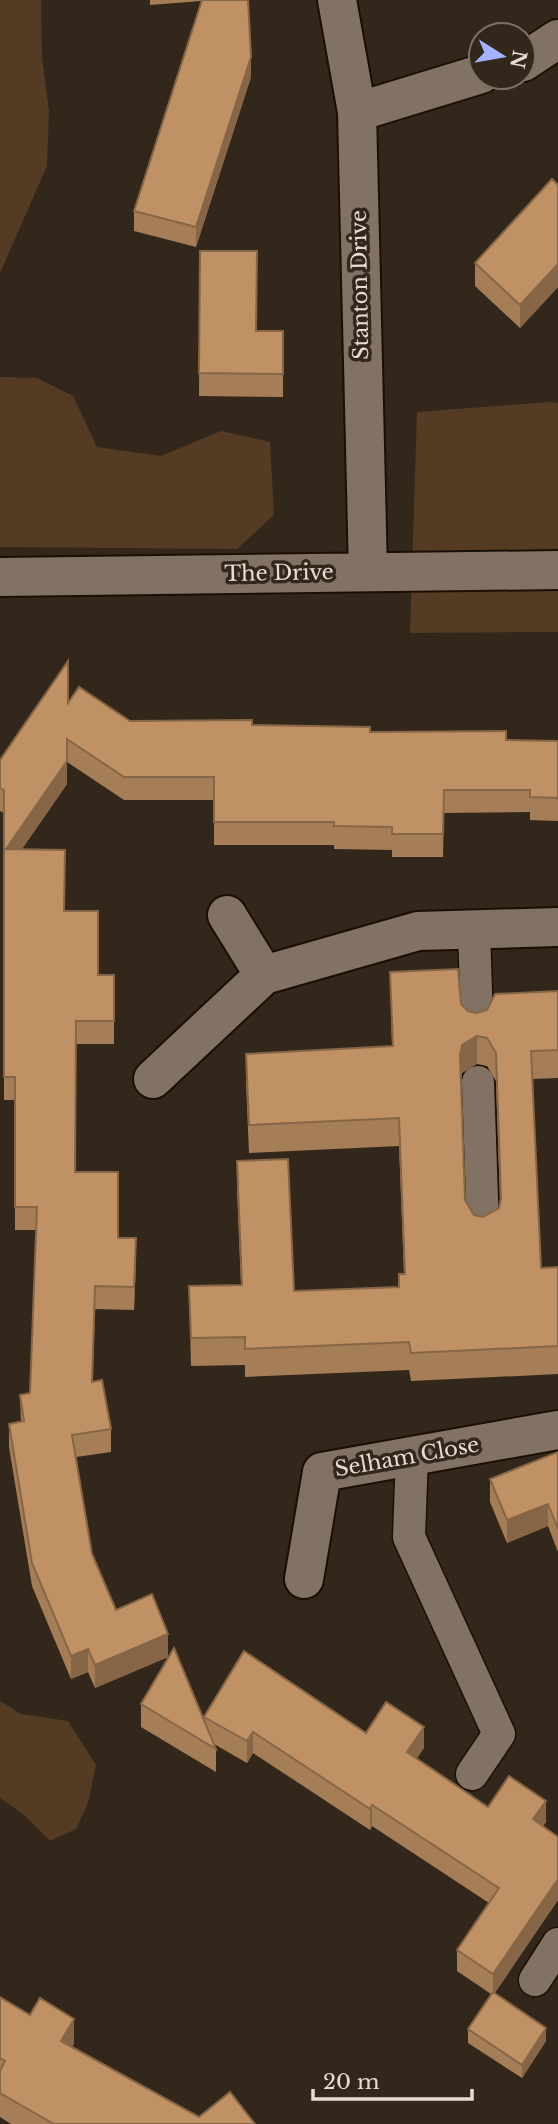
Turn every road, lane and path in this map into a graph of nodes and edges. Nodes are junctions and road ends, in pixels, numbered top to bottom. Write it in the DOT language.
graph roads {
  1 [pos="337,0"];
  2 [pos="558,39"];
  3 [pos="537,53"];
  4 [pos="467,78"];
  5 [pos="357,112"];
  6 [pos="558,570"];
  7 [pos="368,572"];
  8 [pos="0,577"];
  9 [pos="227,915"];
  10 [pos="558,926"];
  11 [pos="474,929"];
  12 [pos="264,975"];
  13 [pos="477,1023"];
  14 [pos="153,1079"];
  15 [pos="478,1082"];
  16 [pos="483,1227"];
  17 [pos="558,1430"];
  18 [pos="412,1455"];
  19 [pos="304,1579"];
  20 [pos="472,1774"];
  21 [pos="558,1944"];
  22 [pos="535,1980"];
  1 -- 5 [label="street, Stanton Drive"];
  2 -- 3 [label="street"];
  4 -- 5 [label="street"];
  5 -- 7 [label="street, Stanton Drive"];
  6 -- 7 [label="street, The Drive"];
  7 -- 8 [label="street, The Drive"];
  9 -- 12 [label="street"];
  10 -- 11 [label="street"];
  11 -- 12 [label="street"];
  11 -- 13 [label="lane"];
  12 -- 14 [label="street"];
  15 -- 16 [label="lane"];
  17 -- 18 [label="street, Selham Close"];
  18 -- 19 [label="street, Selham Close"];
  18 -- 20 [label="lane"];
  21 -- 22 [label="lane"];
}
